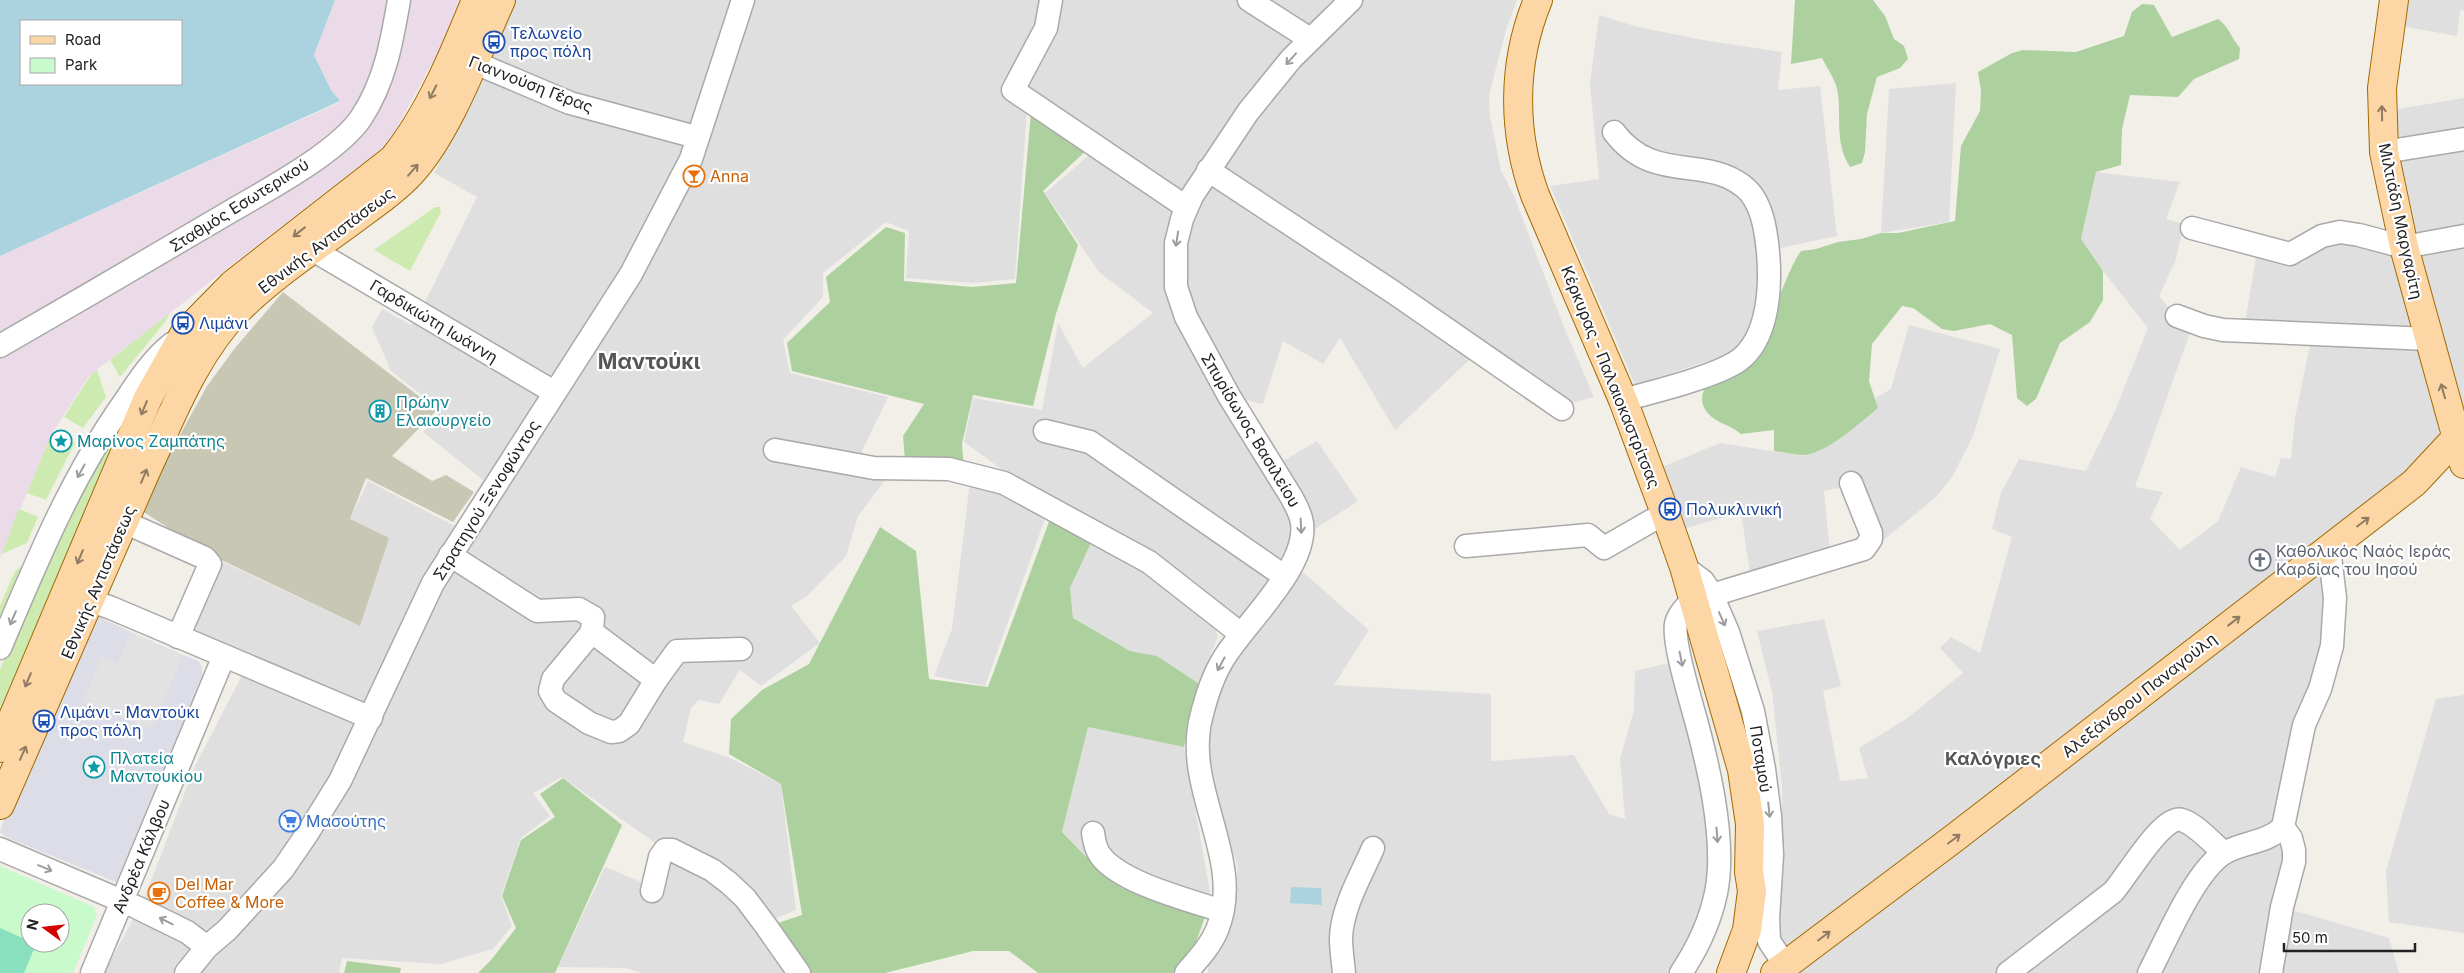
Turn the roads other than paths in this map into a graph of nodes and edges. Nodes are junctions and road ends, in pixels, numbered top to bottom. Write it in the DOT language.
graph roads {
  1 [pos="399,0"];
  2 [pos="476,0"];
  3 [pos="500,0"];
  4 [pos="743,0"];
  5 [pos="1051,0"];
  6 [pos="1249,0"];
  7 [pos="1351,0"];
  8 [pos="1538,0"];
  9 [pos="2394,0"];
  10 [pos="1310,39"];
  11 [pos="463,57"];
  12 [pos="1614,132"];
  13 [pos="696,137"];
  14 [pos="2464,139"];
  15 [pos="2384,152"];
  16 [pos="1208,170"];
  17 [pos="1186,207"];
  18 [pos="328,224"];
  19 [pos="2192,228"];
  20 [pos="2464,236"];
  21 [pos="2404,247"];
  22 [pos="313,250"];
  23 [pos="2177,316"];
  24 [pos="184,334"];
  25 [pos="2429,339"];
  26 [pos="0,346"];
  27 [pos="554,392"];
  28 [pos="1623,400"];
  29 [pos="1562,409"];
  30 [pos="1045,431"];
  31 [pos="2456,438"];
  32 [pos="775,450"];
  33 [pos="2464,464"];
  34 [pos="2464,479"];
  35 [pos="1851,483"];
  36 [pos="2414,483"];
  37 [pos="1665,513"];
  38 [pos="124,522"];
  39 [pos="1466,546"];
  40 [pos="2329,548"];
  41 [pos="450,555"];
  42 [pos="1284,576"];
  43 [pos="1703,597"];
  44 [pos="90,601"];
  45 [pos="54,619"];
  46 [pos="592,632"];
  47 [pos="1241,634"];
  48 [pos="178,637"];
  49 [pos="0,648"];
  50 [pos="741,649"];
  51 [pos="224,656"];
  52 [pos="656,680"];
  53 [pos="371,718"];
  54 [pos="0,748"];
  55 [pos="1,801"];
  56 [pos="2283,827"];
  57 [pos="1093,833"];
  58 [pos="1373,848"];
  59 [pos="0,849"];
  60 [pos="2224,853"];
  61 [pos="1749,872"];
  62 [pos="652,891"];
  63 [pos="123,900"];
  64 [pos="1222,911"];
  65 [pos="207,947"];
  66 [pos="1780,969"];
  67 [pos="92,973"];
  68 [pos="186,973"];
  69 [pos="799,973"];
  70 [pos="1186,973"];
  71 [pos="1344,973"];
  72 [pos="1681,973"];
  73 [pos="1713,973"];
  74 [pos="1731,973"];
  75 [pos="2008,973"];
  76 [pos="2149,973"];
  77 [pos="2271,973"];
  1 -- 26 [label="street, Σταθμός Εσωτερικού"];
  2 -- 11 [label="main road, Εθνικής Αντιστάσεως"];
  3 -- 11 [label="main road, Εθνικής Αντιστάσεως"];
  4 -- 13 [label="street, Στρατηγού Ξενοφώντος"];
  5 -- 17 [label="street"];
  6 -- 10 [label="street"];
  7 -- 10 [label="street, Σπυρίδωνος Βασιλείου"];
  8 -- 28 [label="main road, Κέρκυρας - Παλαιοκαστρίτσας"];
  15 -- 9 [label="main road, Μιλτιάδη Μαργαρίτη, one-way"];
  10 -- 16 [label="street, Σπυρίδωνος Βασιλείου, one-way"];
  11 -- 13 [label="street, Γιαννούση Γέρας"];
  11 -- 18 [label="main road, Εθνικής Αντιστάσεως"];
  12 -- 28 [label="street"];
  13 -- 27 [label="street, Στρατηγού Ξενοφώντος"];
  14 -- 15 [label="street"];
  15 -- 21 [label="main road, Μιλτιάδη Μαργαρίτη"];
  16 -- 17 [label="street, Σπυρίδωνος Βασιλείου"];
  16 -- 29 [label="street"];
  17 -- 42 [label="street, Σπυρίδωνος Βασιλείου, one-way"];
  18 -- 22 [label="main road, Εθνικής Αντιστάσεως"];
  18 -- 24 [label="main road, Εθνικής Αντιστάσεως, one-way"];
  19 -- 21 [label="street"];
  20 -- 21 [label="street"];
  21 -- 25 [label="main road, Μιλτιάδη Μαργαρίτη"];
  22 -- 27 [label="street, Γαρδικιώτη Ιωάννη"];
  38 -- 22 [label="main road, Εθνικής Αντιστάσεως, one-way"];
  23 -- 25 [label="street"];
  24 -- 45 [label="main road, Εθνικής Αντιστάσεως, one-way"];
  24 -- 49 [label="street, one-way"];
  31 -- 25 [label="main road, Μιλτιάδη Μαργαρίτη, one-way"];
  27 -- 41 [label="street, Στρατηγού Ξενοφώντος"];
  28 -- 37 [label="main road, Κέρκυρας - Παλαιοκαστρίτσας"];
  30 -- 42 [label="street"];
  31 -- 33 [label="main road, Μιλτιάδη Μαργαρίτη"];
  31 -- 36 [label="main road, Αλεξάνδρου Παναγούλη"];
  32 -- 47 [label="street"];
  34 -- 36 [label="main road"];
  35 -- 43 [label="street"];
  40 -- 36 [label="main road, Αλεξάνδρου Παναγούλη, one-way"];
  37 -- 39 [label="street"];
  37 -- 43 [label="main road, Κέρκυρας - Παλαιοκαστρίτσας"];
  38 -- 44 [label="main road, Εθνικής Αντιστάσεως"];
  38 -- 48 [label="street"];
  40 -- 56 [label="street"];
  66 -- 40 [label="main road, Αλεξάνδρου Παναγούλη, one-way"];
  41 -- 46 [label="street"];
  41 -- 53 [label="street, Στρατηγού Ξενοφώντος"];
  42 -- 47 [label="street, Σπυρίδωνος Βασιλείου"];
  43 -- 61 [label="main road, Κέρκυρας - Παλαιοκαστρίτσας"];
  43 -- 66 [label="street, Ποταμού, one-way"];
  43 -- 72 [label="street, one-way"];
  44 -- 45 [label="street"];
  44 -- 48 [label="street"];
  55 -- 44 [label="main road, Εθνικής Αντιστάσεως, one-way"];
  45 -- 54 [label="main road, Εθνικής Αντιστάσεως, one-way"];
  46 -- 52 [label="street"];
  46 -- 52 [label="street"];
  47 -- 64 [label="street, Σπυρίδωνος Βασιλείου, one-way"];
  48 -- 51 [label="street"];
  50 -- 52 [label="street"];
  51 -- 53 [label="street"];
  51 -- 63 [label="street, Ανδρέα Κάλβου"];
  53 -- 65 [label="street, Στρατηγού Ξενοφώντος"];
  56 -- 60 [label="street"];
  56 -- 77 [label="street"];
  57 -- 64 [label="street"];
  58 -- 71 [label="street"];
  59 -- 63 [label="street, one-way"];
  60 -- 75 [label="street"];
  60 -- 76 [label="street"];
  61 -- 73 [label="main road, Κέρκυρας - Παλαιοκαστρίτσας"];
  61 -- 74 [label="main road, Κέρκυρας - Παλαιοκαστρίτσας"];
  62 -- 69 [label="street"];
  65 -- 63 [label="street, one-way"];
  63 -- 67 [label="street, Ανδρέα Κάλβου"];
  64 -- 70 [label="street, Σπυρίδωνος Βασιλείου"];
  65 -- 68 [label="street, Στρατηγού Ξενοφώντος"];
}
